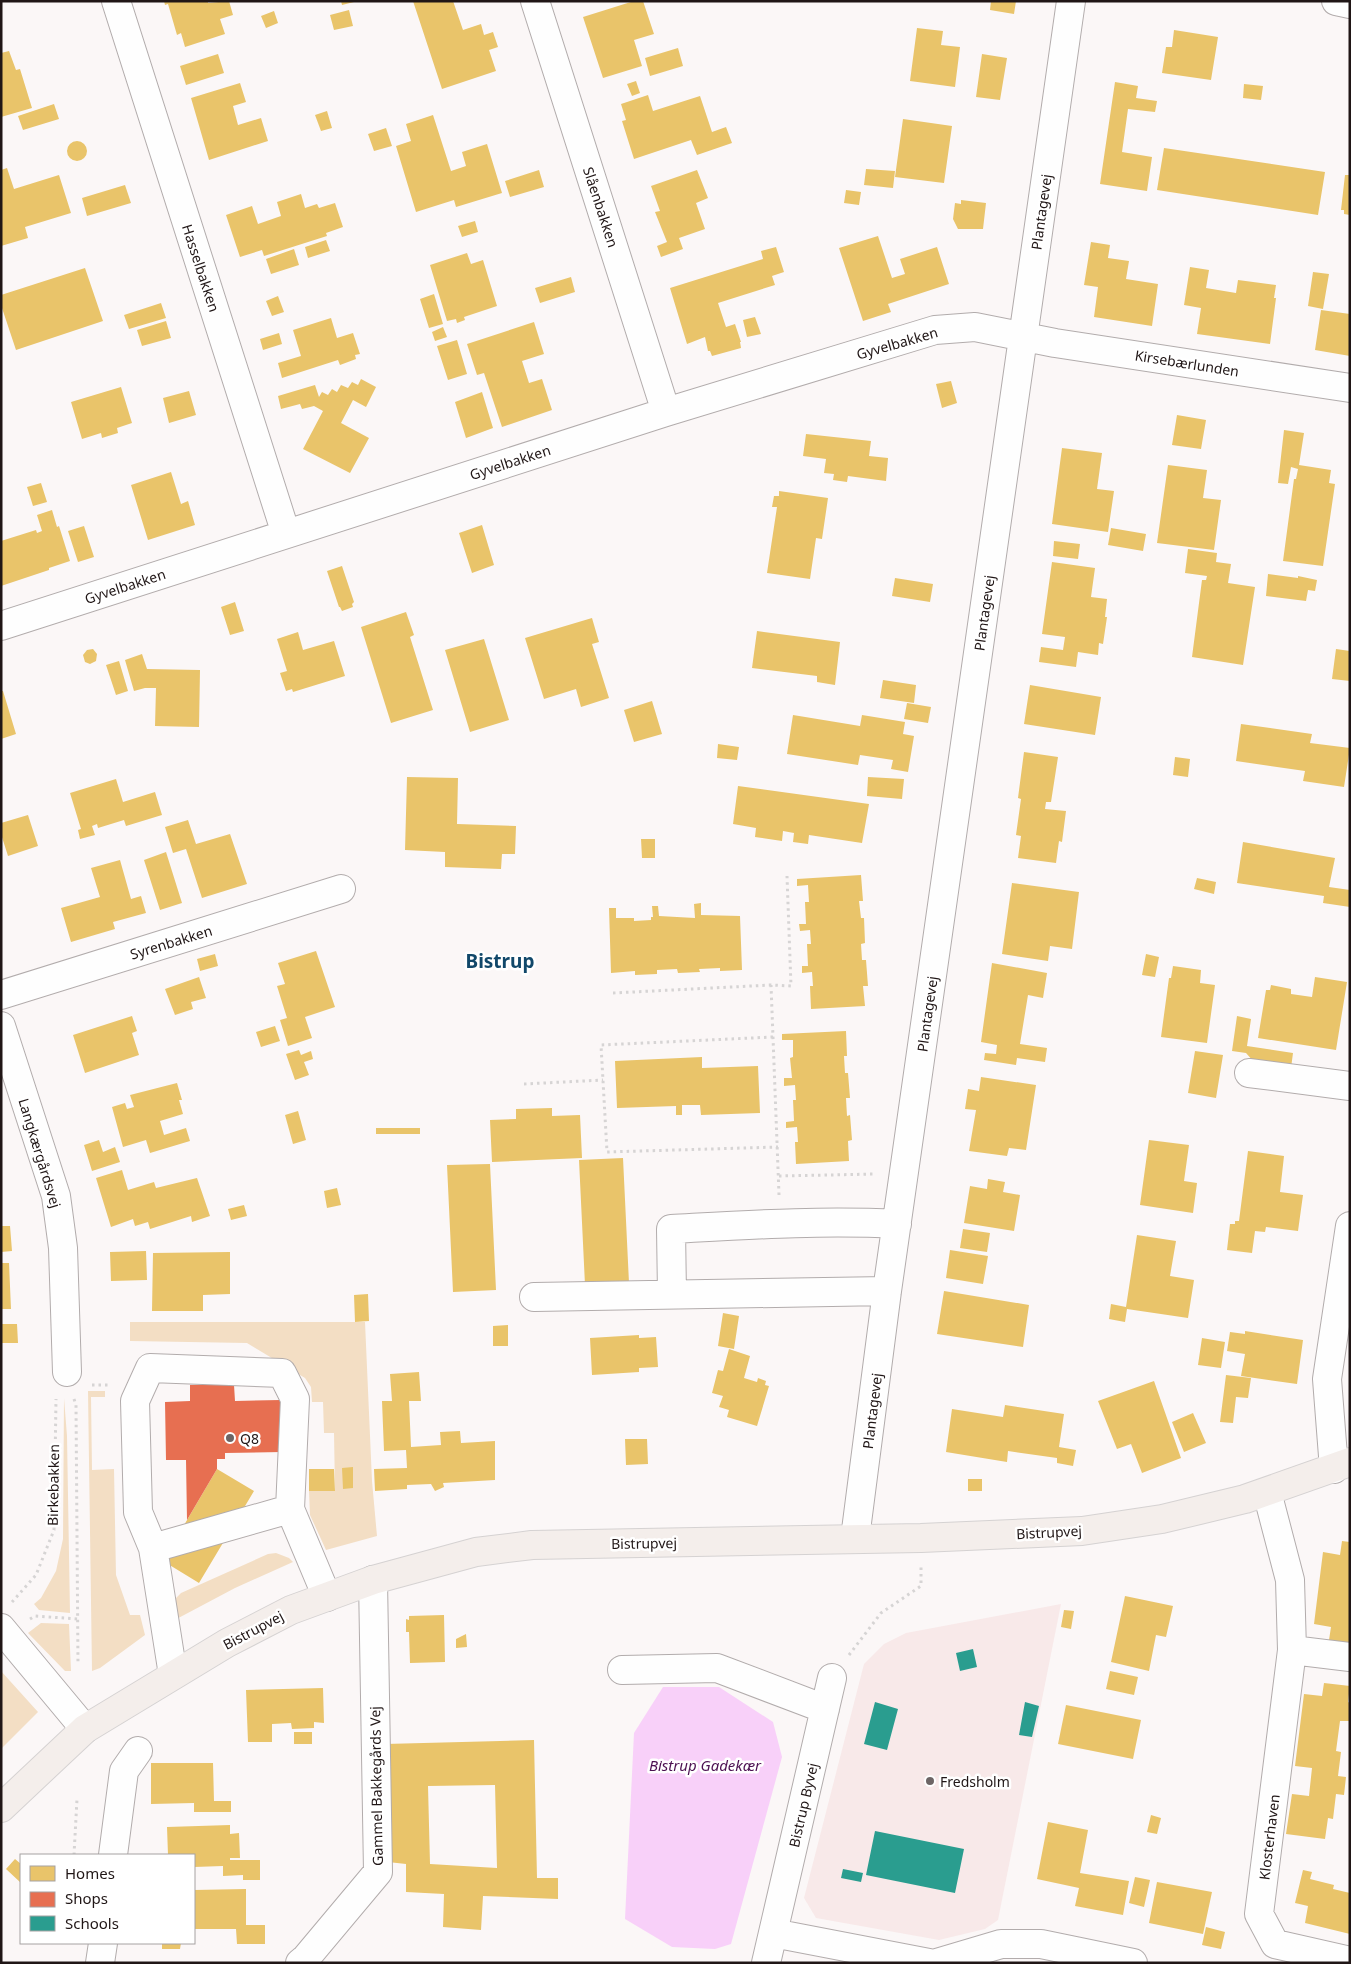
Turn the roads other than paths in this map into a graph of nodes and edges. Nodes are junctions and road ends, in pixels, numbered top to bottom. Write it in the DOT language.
graph roads {
  1 [pos="116,1"];
  2 [pos="535,1"];
  3 [pos="1070,1"];
  4 [pos="1336,1"];
  5 [pos="1350,4"];
  6 [pos="1024,338"];
  7 [pos="1350,388"];
  8 [pos="666,412"];
  9 [pos="286,534"];
  10 [pos="1,626"];
  11 [pos="341,889"];
  12 [pos="1,995"];
  13 [pos="1,1026"];
  14 [pos="1249,1073"];
  15 [pos="1350,1086"];
  16 [pos="12,1097"];
  17 [pos="897,1224"];
  18 [pos="1350,1226"];
  19 [pos="887,1291"];
  20 [pos="672,1294"];
  21 [pos="534,1297"];
  22 [pos="67,1372"];
  23 [pos="1342,1465"];
  24 [pos="1267,1492"];
  25 [pos="290,1510"];
  26 [pos="855,1538"];
  27 [pos="153,1548"];
  28 [pos="373,1580"];
  29 [pos="327,1597"];
  30 [pos="5,1624"];
  31 [pos="1292,1650"];
  32 [pos="1350,1657"];
  33 [pos="622,1670"];
  34 [pos="173,1675"];
  35 [pos="832,1678"];
  36 [pos="825,1709"];
  37 [pos="85,1729"];
  38 [pos="138,1752"];
  39 [pos="1,1808"];
  40 [pos="113,1854"];
  41 [pos="773,1933"];
  42 [pos="103,1944"];
  43 [pos="1350,1961"];
  44 [pos="100,1963"];
  45 [pos="300,1963"];
  46 [pos="766,1963"];
  47 [pos="929,1963"];
  48 [pos="937,1963"];
  49 [pos="1133,1963"];
  1 -- 9 [label="street, Hasselbakken"];
  2 -- 8 [label="street, Slåenbakken"];
  3 -- 6 [label="street, Plantagevej"];
  4 -- 5 [label="street"];
  6 -- 7 [label="street, Kirsebærlunden"];
  6 -- 8 [label="street, Gyvelbakken"];
  6 -- 17 [label="street, Plantagevej"];
  8 -- 9 [label="street, Gyvelbakken"];
  9 -- 10 [label="street, Gyvelbakken"];
  11 -- 12 [label="street, Syrenbakken"];
  13 -- 16 [label="street, Langkærgårdsvej"];
  14 -- 15 [label="street"];
  16 -- 22 [label="street, Langkærgårdsvej"];
  17 -- 19 [label="street, Plantagevej"];
  17 -- 20 [label="street"];
  18 -- 23 [label="street"];
  19 -- 20 [label="street"];
  19 -- 26 [label="street, Plantagevej"];
  20 -- 21 [label="street"];
  23 -- 24 [label="main road, Bistrupvej"];
  24 -- 26 [label="main road, Bistrupvej"];
  24 -- 31 [label="street, Klosterhaven"];
  25 -- 27 [label="street"];
  25 -- 27 [label="street"];
  25 -- 29 [label="street"];
  26 -- 28 [label="main road, Bistrupvej"];
  27 -- 34 [label="street"];
  28 -- 29 [label="main road, Bistrupvej"];
  28 -- 45 [label="street, Gammel Bakkegårds Vej"];
  29 -- 34 [label="main road, Bistrupvej"];
  30 -- 37 [label="street"];
  31 -- 32 [label="street"];
  31 -- 43 [label="street, Klosterhaven"];
  33 -- 36 [label="street"];
  34 -- 37 [label="main road, Bistrupvej"];
  35 -- 36 [label="street, Bistrup Byvej"];
  36 -- 41 [label="street, Bistrup Byvej"];
  37 -- 39 [label="main road, Bistrupvej"];
  38 -- 40 [label="street"];
  41 -- 46 [label="street, Bistrup Byvej"];
  41 -- 47 [label="street"];
  42 -- 44 [label="street"];
  48 -- 49 [label="street"];
}
